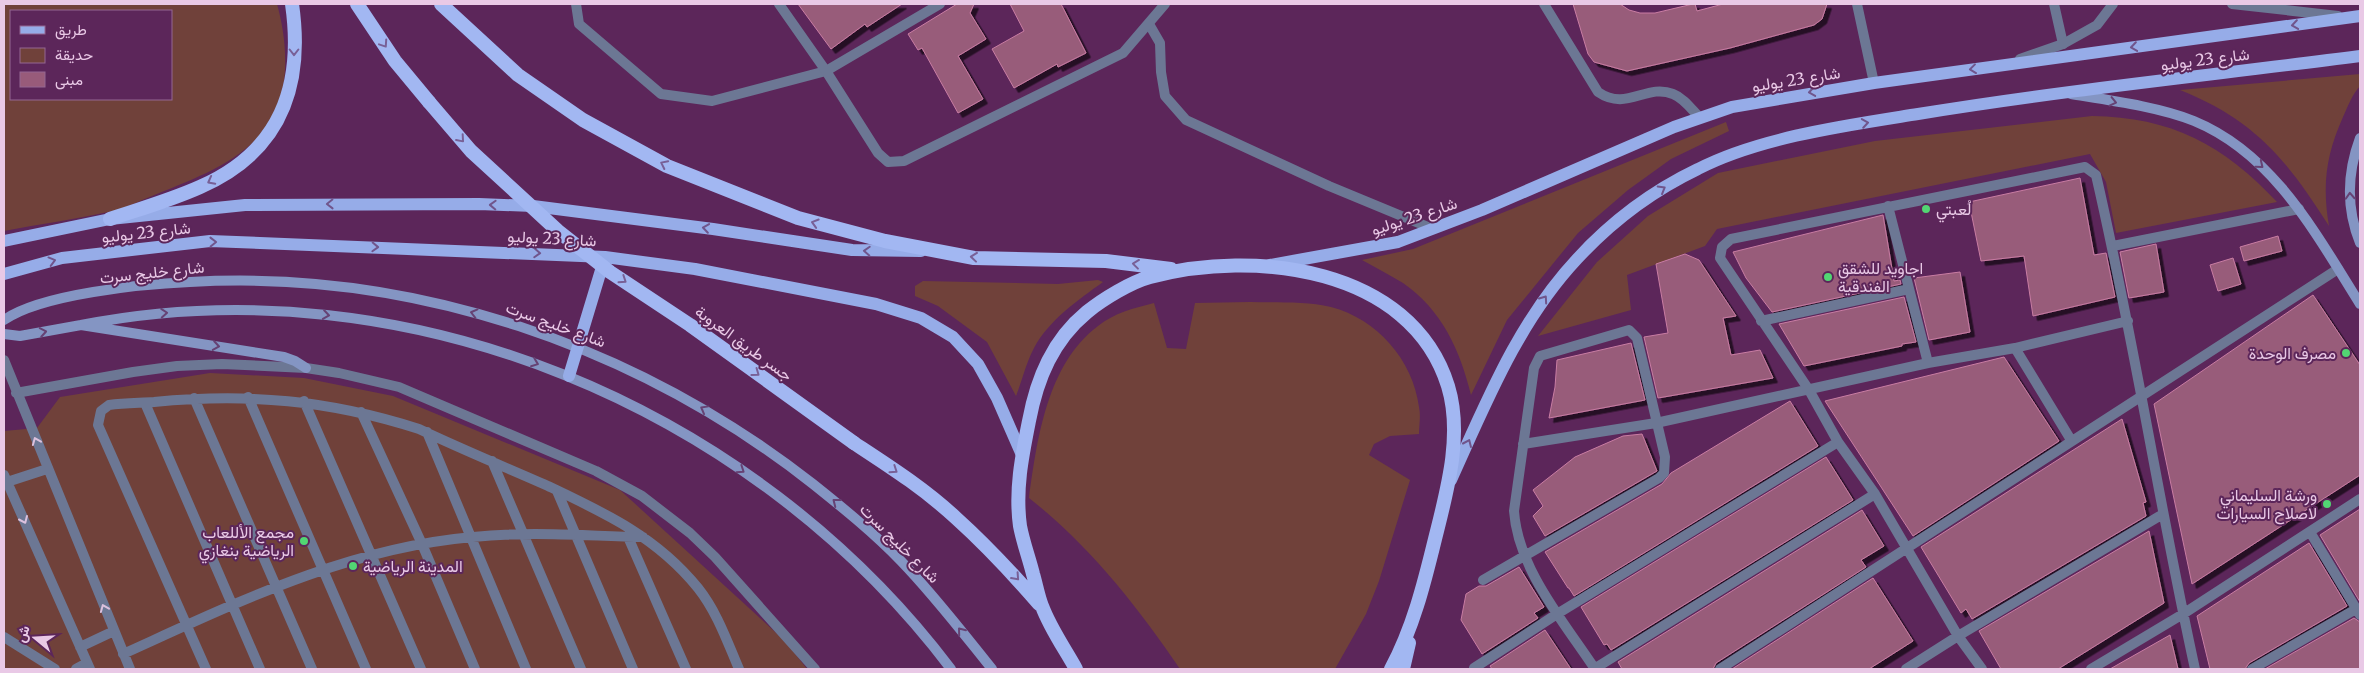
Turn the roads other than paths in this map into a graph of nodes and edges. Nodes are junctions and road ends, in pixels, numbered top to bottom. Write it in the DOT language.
graph roads {
  1 [pos="292,4"];
  2 [pos="357,4"];
  3 [pos="441,4"];
  4 [pos="576,4"];
  5 [pos="779,4"];
  6 [pos="940,4"];
  7 [pos="1165,4"];
  8 [pos="1544,4"];
  9 [pos="1857,4"];
  10 [pos="2054,4"];
  11 [pos="2113,4"];
  12 [pos="2232,4"];
  13 [pos="2360,16"];
  14 [pos="2346,17"];
  15 [pos="1149,24"];
  16 [pos="2063,44"];
  17 [pos="2360,56"];
  18 [pos="2004,65"];
  19 [pos="826,71"];
  20 [pos="1874,83"];
  21 [pos="2065,93"];
  22 [pos="1700,118"];
  23 [pos="2360,138"];
  24 [pos="1888,206"];
  25 [pos="2299,209"];
  26 [pos="110,220"];
  27 [pos="1433,229"];
  28 [pos="4,241"];
  29 [pos="2360,243"];
  30 [pos="2113,246"];
  31 [pos="933,251"];
  32 [pos="605,257"];
  33 [pos="1261,266"];
  34 [pos="2338,269"];
  35 [pos="1184,270"];
  36 [pos="4,274"];
  37 [pos="1909,288"];
  38 [pos="2360,304"];
  39 [pos="4,320"];
  40 [pos="1761,321"];
  41 [pos="2128,321"];
  42 [pos="81,325"];
  43 [pos="4,334"];
  44 [pos="579,346"];
  45 [pos="2015,348"];
  46 [pos="4,360"];
  47 [pos="1928,363"];
  48 [pos="306,368"];
  49 [pos="569,376"];
  50 [pos="1809,390"];
  51 [pos="16,393"];
  52 [pos="2143,394"];
  53 [pos="248,397"];
  54 [pos="194,398"];
  55 [pos="304,402"];
  56 [pos="145,403"];
  57 [pos="361,412"];
  58 [pos="1656,422"];
  59 [pos="427,432"];
  60 [pos="2071,440"];
  61 [pos="1838,442"];
  62 [pos="1523,444"];
  63 [pos="1022,455"];
  64 [pos="492,461"];
  65 [pos="47,469"];
  66 [pos="5,479"];
  67 [pos="1448,487"];
  68 [pos="557,491"];
  69 [pos="1875,494"];
  70 [pos="2360,499"];
  71 [pos="2163,514"];
  72 [pos="2310,532"];
  73 [pos="522,533"];
  74 [pos="575,535"];
  75 [pos="472,537"];
  76 [pos="628,537"];
  77 [pos="644,537"];
  78 [pos="422,544"];
  79 [pos="1906,548"];
  80 [pos="370,554"];
  81 [pos="1523,556"];
  82 [pos="324,568"];
  83 [pos="1483,580"];
  84 [pos="276,585"];
  85 [pos="232,605"];
  86 [pos="1042,607"];
  87 [pos="1417,610"];
  88 [pos="2358,612"];
  89 [pos="1557,614"];
  90 [pos="2183,614"];
  91 [pos="187,625"];
  92 [pos="114,631"];
  93 [pos="1958,636"];
  94 [pos="4,637"];
  95 [pos="80,647"];
  96 [pos="123,654"];
  97 [pos="89,666"];
  98 [pos="1474,668"];
  99 [pos="55,669"];
  100 [pos="76,669"];
  101 [pos="130,669"];
  102 [pos="206,669"];
  103 [pos="260,669"];
  104 [pos="312,669"];
  105 [pos="366,669"];
  106 [pos="421,669"];
  107 [pos="474,669"];
  108 [pos="526,669"];
  109 [pos="581,669"];
  110 [pos="633,669"];
  111 [pos="686,669"];
  112 [pos="739,669"];
  113 [pos="815,669"];
  114 [pos="951,669"];
  115 [pos="992,669"];
  116 [pos="1076,669"];
  117 [pos="1390,669"];
  118 [pos="1403,669"];
  119 [pos="1594,669"];
  120 [pos="1720,669"];
  121 [pos="1906,669"];
  122 [pos="1982,669"];
  123 [pos="2092,669"];
  124 [pos="2195,669"];
  125 [pos="2252,669"];
  1 -- 26 [label="highway, one-way"];
  2 -- 86 [label="highway, جسر طريق العروبة, one-way, bridge"];
  31 -- 3 [label="highway, one-way"];
  4 -- 19 [label="street"];
  5 -- 19 [label="street"];
  6 -- 19 [label="street"];
  7 -- 15 [label="street"];
  8 -- 22 [label="street"];
  9 -- 20 [label="street"];
  10 -- 16 [label="street"];
  11 -- 16 [label="street"];
  12 -- 14 [label="street"];
  13 -- 14 [label="main road, شارع 23 يوليو"];
  14 -- 18 [label="main road, شارع 23 يوليو, one-way"];
  15 -- 19 [label="street"];
  15 -- 27 [label="street"];
  16 -- 18 [label="street"];
  17 -- 21 [label="main road, شارع 23 يوليو"];
  18 -- 20 [label="main road, شارع 23 يوليو, one-way"];
  20 -- 22 [label="main road, شارع 23 يوليو, one-way"];
  21 -- 25 [label="main road, one-way"];
  67 -- 21 [label="main road, شارع 23 يوليو, one-way"];
  22 -- 27 [label="main road, شارع 23 يوليو"];
  29 -- 23 [label="main road, one-way"];
  24 -- 30 [label="street"];
  24 -- 37 [label="street"];
  24 -- 40 [label="street"];
  25 -- 30 [label="street"];
  25 -- 34 [label="main road"];
  26 -- 28 [label="main road, شارع 23 يوليو"];
  31 -- 26 [label="main road, شارع 23 يوليو, one-way"];
  27 -- 33 [label="main road, شارع 23 يوليو"];
  30 -- 41 [label="street"];
  35 -- 31 [label="highway, one-way"];
  36 -- 32 [label="main road, شارع 23 يوليو, one-way"];
  32 -- 44 [label="main road"];
  32 -- 63 [label="main road, شارع 23 يوليو"];
  33 -- 35 [label="highway"];
  33 -- 67 [label="highway"];
  34 -- 38 [label="main road"];
  34 -- 52 [label="street"];
  35 -- 63 [label="highway"];
  37 -- 40 [label="street"];
  37 -- 47 [label="street"];
  44 -- 39 [label="main road, شارع خليج سرت, one-way"];
  40 -- 50 [label="street"];
  41 -- 45 [label="street"];
  41 -- 52 [label="street"];
  43 -- 42 [label="main road, one-way"];
  42 -- 48 [label="main road, one-way"];
  42 -- 49 [label="main road, one-way"];
  44 -- 49 [label="main road"];
  115 -- 44 [label="main road, شارع خليج سرت, one-way"];
  45 -- 47 [label="street"];
  45 -- 60 [label="street"];
  46 -- 51 [label="street"];
  47 -- 50 [label="street"];
  48 -- 51 [label="street"];
  48 -- 113 [label="street"];
  49 -- 114 [label="main road, one-way"];
  50 -- 58 [label="street"];
  50 -- 61 [label="street"];
  65 -- 51 [label="street, one-way"];
  52 -- 60 [label="street"];
  52 -- 71 [label="street"];
  53 -- 54 [label="street"];
  53 -- 55 [label="street"];
  53 -- 82 [label="street"];
  54 -- 56 [label="street"];
  54 -- 84 [label="street"];
  55 -- 57 [label="street"];
  55 -- 80 [label="street"];
  56 -- 85 [label="street"];
  56 -- 91 [label="street"];
  57 -- 59 [label="street"];
  57 -- 78 [label="street"];
  58 -- 62 [label="street"];
  58 -- 62 [label="street"];
  58 -- 81 [label="street"];
  59 -- 64 [label="street"];
  59 -- 75 [label="street"];
  60 -- 79 [label="street"];
  61 -- 69 [label="street"];
  61 -- 89 [label="street"];
  62 -- 81 [label="street"];
  63 -- 86 [label="highway"];
  64 -- 68 [label="street"];
  64 -- 73 [label="street"];
  65 -- 66 [label="street"];
  92 -- 65 [label="street, one-way"];
  66 -- 95 [label="street, one-way"];
  67 -- 87 [label="highway"];
  68 -- 74 [label="street"];
  68 -- 77 [label="street"];
  69 -- 79 [label="street"];
  69 -- 119 [label="street"];
  70 -- 72 [label="street"];
  71 -- 90 [label="street"];
  71 -- 93 [label="street"];
  72 -- 88 [label="street"];
  72 -- 90 [label="street"];
  73 -- 74 [label="street"];
  73 -- 75 [label="street"];
  73 -- 109 [label="street"];
  74 -- 76 [label="street"];
  74 -- 110 [label="street"];
  75 -- 78 [label="street"];
  75 -- 108 [label="street"];
  76 -- 77 [label="street"];
  76 -- 111 [label="street"];
  77 -- 112 [label="street"];
  78 -- 80 [label="street"];
  78 -- 107 [label="street"];
  79 -- 93 [label="street"];
  79 -- 120 [label="street"];
  80 -- 82 [label="street"];
  80 -- 106 [label="street"];
  81 -- 83 [label="street"];
  81 -- 89 [label="street"];
  82 -- 84 [label="street"];
  82 -- 105 [label="street"];
  84 -- 85 [label="street"];
  84 -- 104 [label="street"];
  85 -- 91 [label="street"];
  85 -- 103 [label="street"];
  86 -- 116 [label="highway"];
  87 -- 117 [label="highway"];
  87 -- 118 [label="highway"];
  88 -- 125 [label="street"];
  89 -- 98 [label="street"];
  89 -- 119 [label="street"];
  90 -- 123 [label="street"];
  90 -- 124 [label="street"];
  91 -- 96 [label="street"];
  91 -- 102 [label="street"];
  92 -- 95 [label="street"];
  92 -- 96 [label="street"];
  93 -- 121 [label="street"];
  93 -- 122 [label="street"];
  94 -- 99 [label="street"];
  95 -- 97 [label="street"];
  96 -- 101 [label="street"];
  97 -- 100 [label="street"];
}
